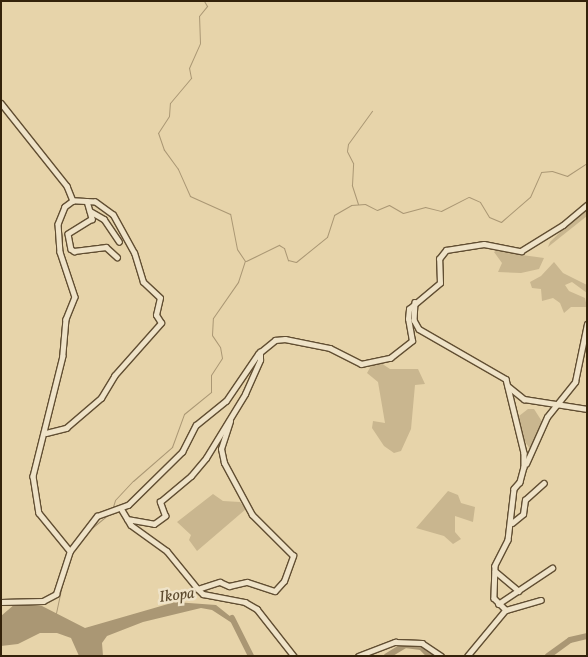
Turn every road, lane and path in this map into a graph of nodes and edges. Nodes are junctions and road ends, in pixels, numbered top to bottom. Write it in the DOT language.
graph roads {
  1 [pos="1,104"];
  2 [pos="73,201"];
  3 [pos="88,202"];
  4 [pos="587,205"];
  5 [pos="90,211"];
  6 [pos="119,241"];
  7 [pos="117,257"];
  8 [pos="415,302"];
  9 [pos="587,324"];
  10 [pos="260,352"];
  11 [pos="508,386"];
  12 [pos="558,404"];
  13 [pos="587,410"];
  14 [pos="230,421"];
  15 [pos="46,433"];
  16 [pos="524,467"];
  17 [pos="544,483"];
  18 [pos="120,509"];
  19 [pos="127,519"];
  20 [pos="512,523"];
  21 [pos="70,551"];
  22 [pos="552,568"];
  23 [pos="495,571"];
  24 [pos="198,589"];
  25 [pos="519,591"];
  26 [pos="541,600"];
  27 [pos="1,602"];
  28 [pos="498,604"];
  29 [pos="506,610"];
  30 [pos="294,656"];
  31 [pos="358,656"];
  32 [pos="441,656"];
  33 [pos="468,656"];
  1 -- 2 [label="street"];
  2 -- 3 [label="street"];
  2 -- 15 [label="street"];
  3 -- 5 [label="street"];
  3 -- 15 [label="street"];
  4 -- 8 [label="street"];
  5 -- 6 [label="street"];
  5 -- 7 [label="street"];
  8 -- 10 [label="street"];
  8 -- 11 [label="street"];
  9 -- 12 [label="street"];
  10 -- 14 [label="street"];
  10 -- 18 [label="street"];
  11 -- 12 [label="street"];
  11 -- 16 [label="street"];
  12 -- 13 [label="street"];
  12 -- 16 [label="street"];
  14 -- 19 [label="street"];
  14 -- 24 [label="street"];
  15 -- 21 [label="street"];
  16 -- 20 [label="street"];
  17 -- 20 [label="street"];
  18 -- 19 [label="street"];
  18 -- 21 [label="street"];
  19 -- 24 [label="street"];
  20 -- 23 [label="street"];
  21 -- 27 [label="street"];
  22 -- 25 [label="street"];
  23 -- 25 [label="street"];
  23 -- 28 [label="street"];
  24 -- 30 [label="street"];
  25 -- 28 [label="street"];
  26 -- 29 [label="street"];
  28 -- 29 [label="street"];
  29 -- 33 [label="street"];
  31 -- 32 [label="street"];
}
